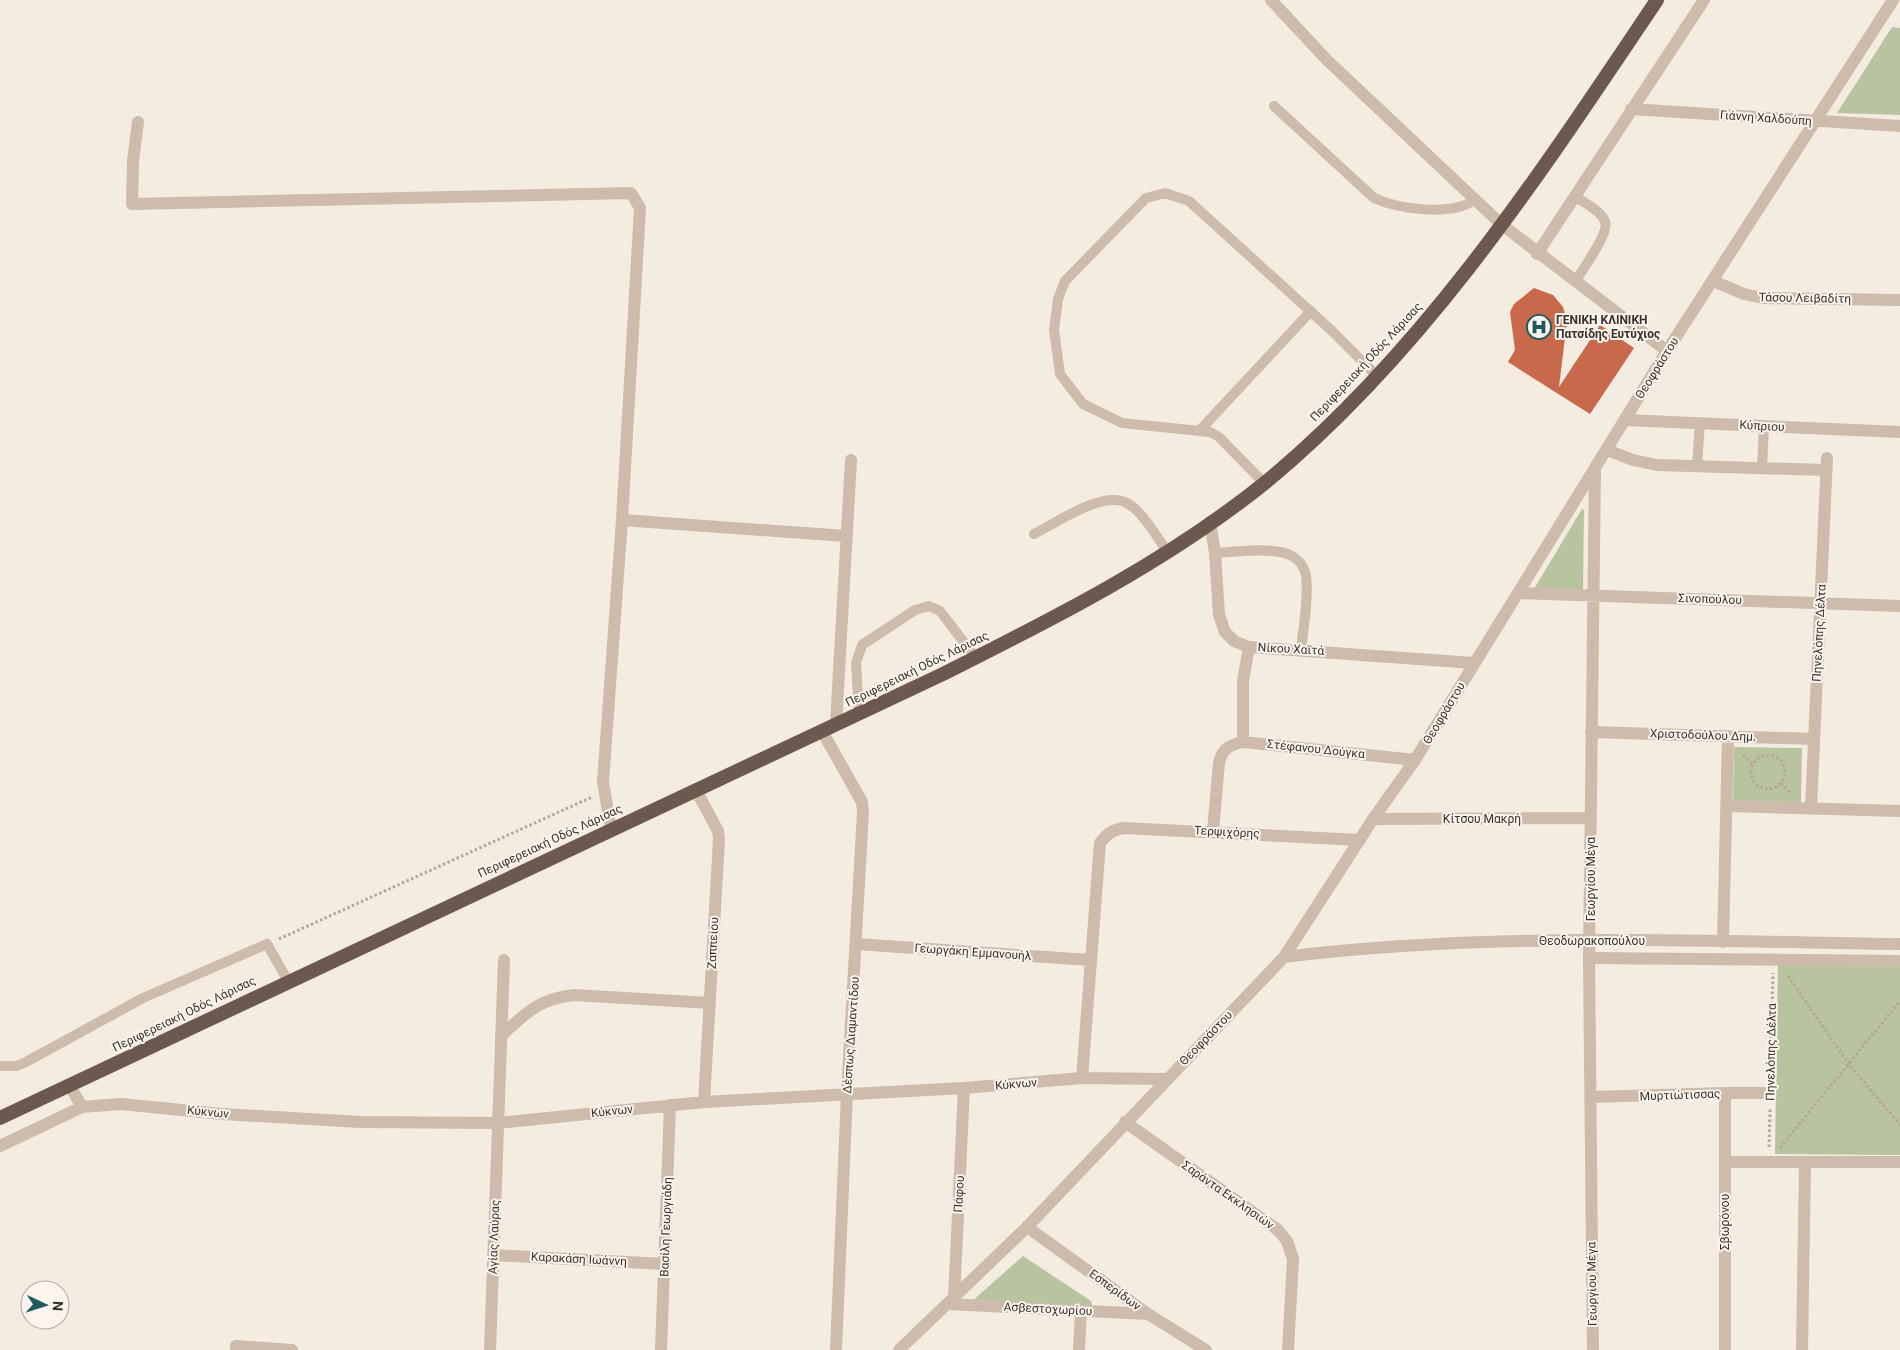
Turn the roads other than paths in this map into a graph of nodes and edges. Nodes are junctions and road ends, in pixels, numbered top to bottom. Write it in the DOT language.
graph roads {
  1 [pos="1271,0"];
  2 [pos="1657,0"];
  3 [pos="1704,0"];
  4 [pos="1893,0"];
  5 [pos="1274,106"];
  6 [pos="1631,109"];
  7 [pos="1816,121"];
  8 [pos="138,122"];
  9 [pos="1900,126"];
  10 [pos="1575,196"];
  11 [pos="1475,199"];
  12 [pos="1501,224"];
  13 [pos="1538,254"];
  14 [pos="1713,281"];
  15 [pos="1575,282"];
  16 [pos="1900,300"];
  17 [pos="1311,311"];
  18 [pos="1667,350"];
  19 [pos="1376,376"];
  20 [pos="1625,420"];
  21 [pos="1700,423"];
  22 [pos="1764,426"];
  23 [pos="1201,429"];
  24 [pos="1900,432"];
  25 [pos="1607,450"];
  26 [pos="851,460"];
  27 [pos="1697,466"];
  28 [pos="1595,468"];
  29 [pos="1762,468"];
  30 [pos="1264,483"];
  31 [pos="622,520"];
  32 [pos="1210,522"];
  33 [pos="1034,534"];
  34 [pos="846,536"];
  35 [pos="1167,551"];
  36 [pos="1215,553"];
  37 [pos="1519,593"];
  38 [pos="1594,596"];
  39 [pos="1820,603"];
  40 [pos="1900,606"];
  41 [pos="1248,647"];
  42 [pos="1301,650"];
  43 [pos="976,658"];
  44 [pos="1474,664"];
  45 [pos="860,714"];
  46 [pos="836,724"];
  47 [pos="822,730"];
  48 [pos="1592,732"];
  49 [pos="1728,736"];
  50 [pos="1814,739"];
  51 [pos="1243,742"];
  52 [pos="1415,760"];
  53 [pos="696,790"];
  54 [pos="1727,806"];
  55 [pos="1811,807"];
  56 [pos="1900,811"];
  57 [pos="1591,818"];
  58 [pos="1373,819"];
  59 [pos="611,830"];
  60 [pos="1213,831"];
  61 [pos="1360,840"];
  62 [pos="1590,940"];
  63 [pos="1723,942"];
  64 [pos="856,944"];
  65 [pos="1900,944"];
  66 [pos="1284,957"];
  67 [pos="1589,958"];
  68 [pos="504,960"];
  69 [pos="1090,960"];
  70 [pos="1900,961"];
  71 [pos="288,981"];
  72 [pos="710,1003"];
  73 [pos="501,1036"];
  74 [pos="0,1066"];
  75 [pos="1082,1078"];
  76 [pos="1166,1079"];
  77 [pos="70,1086"];
  78 [pos="964,1088"];
  79 [pos="847,1093"];
  80 [pos="1725,1093"];
  81 [pos="1770,1093"];
  82 [pos="1590,1097"];
  83 [pos="704,1102"];
  84 [pos="670,1105"];
  85 [pos="82,1107"];
  86 [pos="0,1118"];
  87 [pos="1125,1122"];
  88 [pos="498,1123"];
  89 [pos="0,1146"];
  90 [pos="1725,1162"];
  91 [pos="1806,1162"];
  92 [pos="1900,1162"];
  93 [pos="1027,1227"];
  94 [pos="493,1255"];
  95 [pos="665,1264"];
  96 [pos="951,1301"];
  97 [pos="1081,1310"];
  98 [pos="1148,1314"];
  99 [pos="236,1348"];
  100 [pos="292,1350"];
  101 [pos="490,1350"];
  102 [pos="661,1350"];
  103 [pos="836,1350"];
  104 [pos="899,1350"];
  105 [pos="1079,1350"];
  106 [pos="1206,1350"];
  107 [pos="1288,1350"];
  108 [pos="1593,1350"];
  109 [pos="1725,1350"];
  110 [pos="1802,1350"];
  1 -- 11 [label="street"];
  2 -- 12 [label="highway, Περιφερειακή Οδός Λάρισας"];
  3 -- 6 [label="street"];
  4 -- 7 [label="street, Θεοφράστου"];
  5 -- 11 [label="lane"];
  6 -- 7 [label="street, Γιάννη Χαλδούπη"];
  6 -- 10 [label="street"];
  7 -- 9 [label="street, Γιάννη Χαλδούπη"];
  7 -- 14 [label="street, Θεοφράστου"];
  8 -- 31 [label="street"];
  10 -- 13 [label="street"];
  10 -- 15 [label="lane"];
  11 -- 12 [label="street"];
  12 -- 13 [label="street"];
  12 -- 19 [label="highway, Περιφερειακή Οδός Λάρισας"];
  13 -- 15 [label="street"];
  14 -- 16 [label="street, Τάσου Λειβαδίτη"];
  14 -- 18 [label="street, Θεοφράστου"];
  15 -- 18 [label="street"];
  17 -- 19 [label="lane"];
  17 -- 23 [label="lane"];
  17 -- 23 [label="lane"];
  18 -- 20 [label="street, Θεοφράστου"];
  19 -- 30 [label="highway, Περιφερειακή Οδός Λάρισας"];
  20 -- 21 [label="street, Κύπριου"];
  20 -- 25 [label="street, Θεοφράστου"];
  21 -- 22 [label="street, Κύπριου"];
  21 -- 27 [label="lane"];
  22 -- 24 [label="street, Κύπριου"];
  22 -- 29 [label="lane"];
  23 -- 30 [label="lane"];
  25 -- 27 [label="street"];
  25 -- 28 [label="street, Θεοφράστου"];
  26 -- 34 [label="street"];
  27 -- 29 [label="street"];
  28 -- 37 [label="street, Θεοφράστου"];
  28 -- 38 [label="street, Γεωργίου Μέγα"];
  29 -- 39 [label="street, Πηνελόπης Δέλτα"];
  30 -- 32 [label="highway, Περιφερειακή Οδός Λάρισας"];
  31 -- 34 [label="street"];
  31 -- 59 [label="street"];
  32 -- 35 [label="highway, Περιφερειακή Οδός Λάρισας"];
  32 -- 36 [label="street, Νίκου Χαϊτά"];
  33 -- 35 [label="lane"];
  34 -- 46 [label="street"];
  35 -- 43 [label="highway, Περιφερειακή Οδός Λάρισας"];
  36 -- 41 [label="street, Νίκου Χαϊτά"];
  36 -- 42 [label="lane"];
  37 -- 38 [label="street, Σινοπούλου"];
  37 -- 44 [label="street, Θεοφράστου"];
  38 -- 39 [label="street, Σινοπούλου"];
  38 -- 48 [label="street, Γεωργίου Μέγα"];
  39 -- 40 [label="street, Σινοπούλου"];
  39 -- 50 [label="street, Πηνελόπης Δέλτα"];
  41 -- 42 [label="street, Νίκου Χαϊτά"];
  41 -- 51 [label="street"];
  42 -- 44 [label="street, Νίκου Χαϊτά"];
  43 -- 45 [label="highway, Περιφερειακή Οδός Λάρισας"];
  43 -- 45 [label="lane"];
  44 -- 52 [label="street, Θεοφράστου"];
  45 -- 46 [label="highway, Περιφερειακή Οδός Λάρισας"];
  46 -- 47 [label="highway, Περιφερειακή Οδός Λάρισας"];
  47 -- 53 [label="highway, Περιφερειακή Οδός Λάρισας"];
  47 -- 64 [label="street, Δέσπως Διαμαντίδου"];
  48 -- 49 [label="street, Χριστοδούλου Δημ."];
  48 -- 57 [label="street, Γεωργίου Μέγα"];
  49 -- 50 [label="street, Χριστοδούλου Δημ."];
  49 -- 54 [label="street"];
  50 -- 55 [label="street, Πηνελόπης Δέλτα"];
  51 -- 52 [label="street, Στέφανου Δούγκα"];
  51 -- 60 [label="street"];
  52 -- 58 [label="street, Θεοφράστου"];
  53 -- 59 [label="highway, Περιφερειακή Οδός Λάρισας"];
  53 -- 72 [label="street, Ζαππείου"];
  54 -- 55 [label="street"];
  54 -- 63 [label="street"];
  55 -- 56 [label="street"];
  57 -- 58 [label="street, Κίτσου Μακρή"];
  57 -- 62 [label="street, Γεωργίου Μέγα"];
  58 -- 61 [label="street, Θεοφράστου"];
  59 -- 71 [label="highway, Περιφερειακή Οδός Λάρισας"];
  60 -- 61 [label="street, Τερψιχόρης"];
  60 -- 69 [label="street, Τερψιχόρης"];
  61 -- 66 [label="street, Θεοφράστου"];
  62 -- 63 [label="street, Θεοδωρακοπούλου"];
  62 -- 66 [label="street, Θεοδωρακοπούλου"];
  62 -- 67 [label="street, Γεωργίου Μέγα"];
  63 -- 65 [label="street, Θεοδωρακοπούλου"];
  64 -- 69 [label="street, Γεωργάκη Εμμανουήλ"];
  64 -- 79 [label="street, Δέσπως Διαμαντίδου"];
  66 -- 76 [label="street, Θεοφράστου"];
  67 -- 70 [label="street"];
  67 -- 82 [label="street, Γεωργίου Μέγα"];
  68 -- 73 [label="street, Αγίας Λαύρας"];
  69 -- 75 [label="street"];
  71 -- 74 [label="lane"];
  71 -- 77 [label="highway, Περιφερειακή Οδός Λάρισας"];
  72 -- 73 [label="street"];
  72 -- 83 [label="street, Ζαππείου"];
  73 -- 88 [label="street, Αγίας Λαύρας"];
  75 -- 76 [label="street, Κύκνων"];
  75 -- 78 [label="street, Κύκνων"];
  76 -- 87 [label="street, Θεοφράστου"];
  77 -- 85 [label="street"];
  77 -- 86 [label="highway, Περιφερειακή Οδός Λάρισας"];
  78 -- 79 [label="street, Κύκνων"];
  78 -- 96 [label="street, Πάφου"];
  79 -- 83 [label="street, Κύκνων"];
  79 -- 103 [label="street, Δέσπως Διαμαντίδου"];
  80 -- 81 [label="street, Μυρτιώτισσας"];
  80 -- 82 [label="street, Μυρτιώτισσας"];
  80 -- 90 [label="street, Σβωρόνου"];
  82 -- 108 [label="street, Γεωργίου Μέγα"];
  83 -- 84 [label="street, Κύκνων"];
  84 -- 88 [label="street, Κύκνων"];
  84 -- 95 [label="street, Βασίλη Γεωργιάδη"];
  85 -- 88 [label="street, Κύκνων"];
  85 -- 89 [label="street"];
  87 -- 93 [label="street, Θεοφράστου"];
  87 -- 107 [label="street, Σαράντα Εκκλησιών"];
  88 -- 94 [label="street, Αγίας Λαύρας"];
  90 -- 91 [label="street"];
  90 -- 109 [label="street, Σβωρόνου"];
  91 -- 92 [label="street"];
  91 -- 110 [label="street"];
  93 -- 96 [label="street, Θεοφράστου"];
  93 -- 98 [label="street, Εσπερίδων"];
  94 -- 95 [label="street, Καρακάση Ιωάννη"];
  94 -- 101 [label="street, Αγίας Λαύρας"];
  95 -- 102 [label="street, Βασίλη Γεωργιάδη"];
  96 -- 97 [label="street, Ασβεστοχωρίου"];
  96 -- 104 [label="street, Θεοφράστου"];
  97 -- 98 [label="street, Ασβεστοχωρίου"];
  97 -- 105 [label="street"];
  98 -- 106 [label="street, Εσπερίδων"];
  99 -- 100 [label="street"];
}
